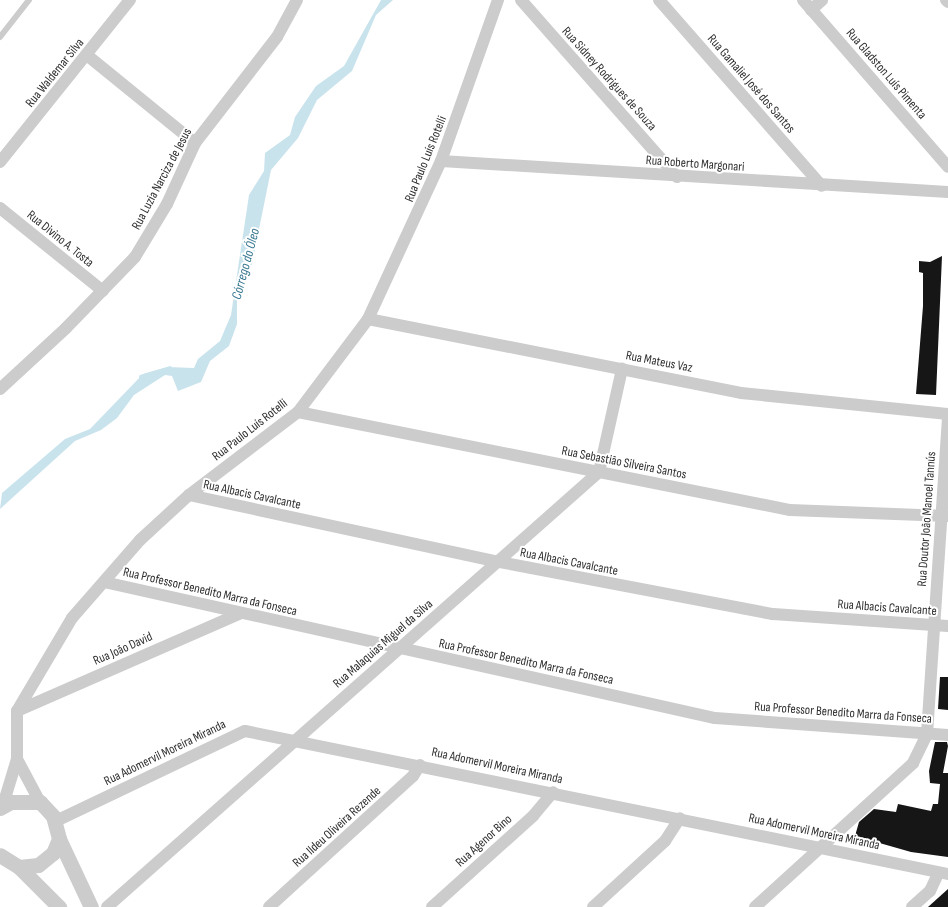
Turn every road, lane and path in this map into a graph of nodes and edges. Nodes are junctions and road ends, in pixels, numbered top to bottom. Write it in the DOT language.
graph roads {
  1 [pos="29,0"];
  2 [pos="130,0"];
  3 [pos="298,0"];
  4 [pos="498,0"];
  5 [pos="521,0"];
  6 [pos="659,0"];
  7 [pos="803,0"];
  8 [pos="822,0"];
  9 [pos="946,0"];
  10 [pos="948,2"];
  11 [pos="812,10"];
  12 [pos="0,37"];
  13 [pos="88,56"];
  14 [pos="196,143"];
  15 [pos="1,158"];
  16 [pos="441,161"];
  17 [pos="948,167"];
  18 [pos="677,177"];
  19 [pos="822,186"];
  20 [pos="948,192"];
  21 [pos="0,208"];
  22 [pos="103,292"];
  23 [pos="368,319"];
  24 [pos="622,369"];
  25 [pos="0,390"];
  26 [pos="298,412"];
  27 [pos="948,414"];
  28 [pos="948,419"];
  29 [pos="599,472"];
  30 [pos="189,495"];
  31 [pos="944,515"];
  32 [pos="498,562"];
  33 [pos="104,582"];
  34 [pos="241,613"];
  35 [pos="934,625"];
  36 [pos="948,626"];
  37 [pos="399,649"];
  38 [pos="17,711"];
  39 [pos="927,734"];
  40 [pos="948,735"];
  41 [pos="297,740"];
  42 [pos="17,760"];
  43 [pos="420,765"];
  44 [pos="553,792"];
  45 [pos="40,802"];
  46 [pos="2,807"];
  47 [pos="680,818"];
  48 [pos="56,821"];
  49 [pos="59,839"];
  50 [pos="822,848"];
  51 [pos="1,857"];
  52 [pos="19,867"];
  53 [pos="943,874"];
  54 [pos="59,907"];
  55 [pos="91,907"];
  56 [pos="108,907"];
  57 [pos="269,907"];
  58 [pos="432,907"];
  59 [pos="593,907"];
  60 [pos="755,907"];
  61 [pos="912,907"];
  1 -- 12 [label="lane"];
  2 -- 13 [label="street, Rua Waldemar Silva"];
  3 -- 14 [label="street, Rua Luzia Narciza de Jesus"];
  4 -- 16 [label="street, Rua Paulo Luís Rotelli"];
  5 -- 18 [label="street, Rua Sidney Rodrigues de Souza"];
  6 -- 19 [label="street, Rua Gamaliel José dos Santos"];
  7 -- 11 [label="street, Rua Gladston Luís Pimenta"];
  8 -- 11 [label="street"];
  9 -- 10 [label="street"];
  11 -- 17 [label="street, Rua Gladston Luís Pimenta"];
  13 -- 14 [label="street"];
  13 -- 15 [label="street, Rua Waldemar Silva"];
  14 -- 22 [label="street, Rua Luzia Narciza de Jesus"];
  16 -- 18 [label="street, Rua Roberto Margonari"];
  16 -- 23 [label="street, Rua Paulo Luís Rotelli"];
  18 -- 19 [label="street, Rua Roberto Margonari"];
  19 -- 20 [label="street, Rua Roberto Margonari"];
  21 -- 22 [label="street, Rua Divino A. Tosta"];
  22 -- 25 [label="street, Rua Luzia Narciza de Jesus"];
  23 -- 24 [label="street, Rua Mateus Vaz"];
  23 -- 26 [label="street, Rua Paulo Luís Rotelli"];
  24 -- 27 [label="street, Rua Mateus Vaz"];
  24 -- 29 [label="street"];
  26 -- 29 [label="street, Rua Sebastião Silveira Santos"];
  26 -- 30 [label="street, Rua Paulo Luís Rotelli"];
  28 -- 31 [label="street, Rua Doutor João Manoel Tannús"];
  29 -- 31 [label="street, Rua Sebastião Silveira Santos"];
  29 -- 32 [label="street, Rua Malaquias Miguel da Silva"];
  30 -- 32 [label="street, Rua Albacis Cavalcante"];
  30 -- 33 [label="street, Rua Paulo Luís Rotelli"];
  31 -- 35 [label="street, Rua Doutor João Manoel Tannús"];
  32 -- 35 [label="street, Rua Albacis Cavalcante"];
  32 -- 37 [label="street, Rua Malaquias Miguel da Silva"];
  33 -- 34 [label="street, Rua Professor Benedito Marra da Fonseca"];
  33 -- 38 [label="street, Rua Paulo Luís Rotelli"];
  34 -- 37 [label="street, Rua Professor Benedito Marra da Fonseca"];
  34 -- 38 [label="street, Rua João David"];
  35 -- 36 [label="street, Rua Albacis Cavalcante"];
  35 -- 39 [label="street, Rua Doutor João Manoel Tannús"];
  37 -- 39 [label="street, Rua Professor Benedito Marra da Fonseca"];
  37 -- 41 [label="street, Rua Malaquias Miguel da Silva"];
  38 -- 42 [label="street, Rua Paulo Luís Rotelli"];
  39 -- 40 [label="street, Rua Professor Benedito Marra da Fonseca"];
  39 -- 50 [label="street, Rua Doutor João Manoel Tannús"];
  41 -- 43 [label="street, Rua Adomervil Moreira Miranda"];
  41 -- 48 [label="street, Rua Adomervil Moreira Miranda"];
  41 -- 56 [label="street, Rua Malaquias Miguel da Silva"];
  42 -- 45 [label="street, Rua Paulo Luís Rotelli"];
  42 -- 46 [label="street, Rua Paulo Luís Rotelli"];
  43 -- 44 [label="street, Rua Adomervil Moreira Miranda"];
  43 -- 57 [label="street, Rua Ildeu Oliveira Rezende"];
  44 -- 47 [label="street, Rua Adomervil Moreira Miranda"];
  44 -- 58 [label="street, Rua Agenor Bino"];
  45 -- 46 [label="street"];
  45 -- 48 [label="street"];
  47 -- 50 [label="street, Rua Adomervil Moreira Miranda"];
  47 -- 59 [label="street"];
  48 -- 49 [label="street"];
  49 -- 52 [label="street"];
  49 -- 55 [label="street"];
  50 -- 53 [label="street, Rua Adomervil Moreira Miranda"];
  50 -- 60 [label="street, Rua Doutor João Manoel Tannús"];
  51 -- 52 [label="street"];
  52 -- 54 [label="street"];
  53 -- 61 [label="street"];
}
